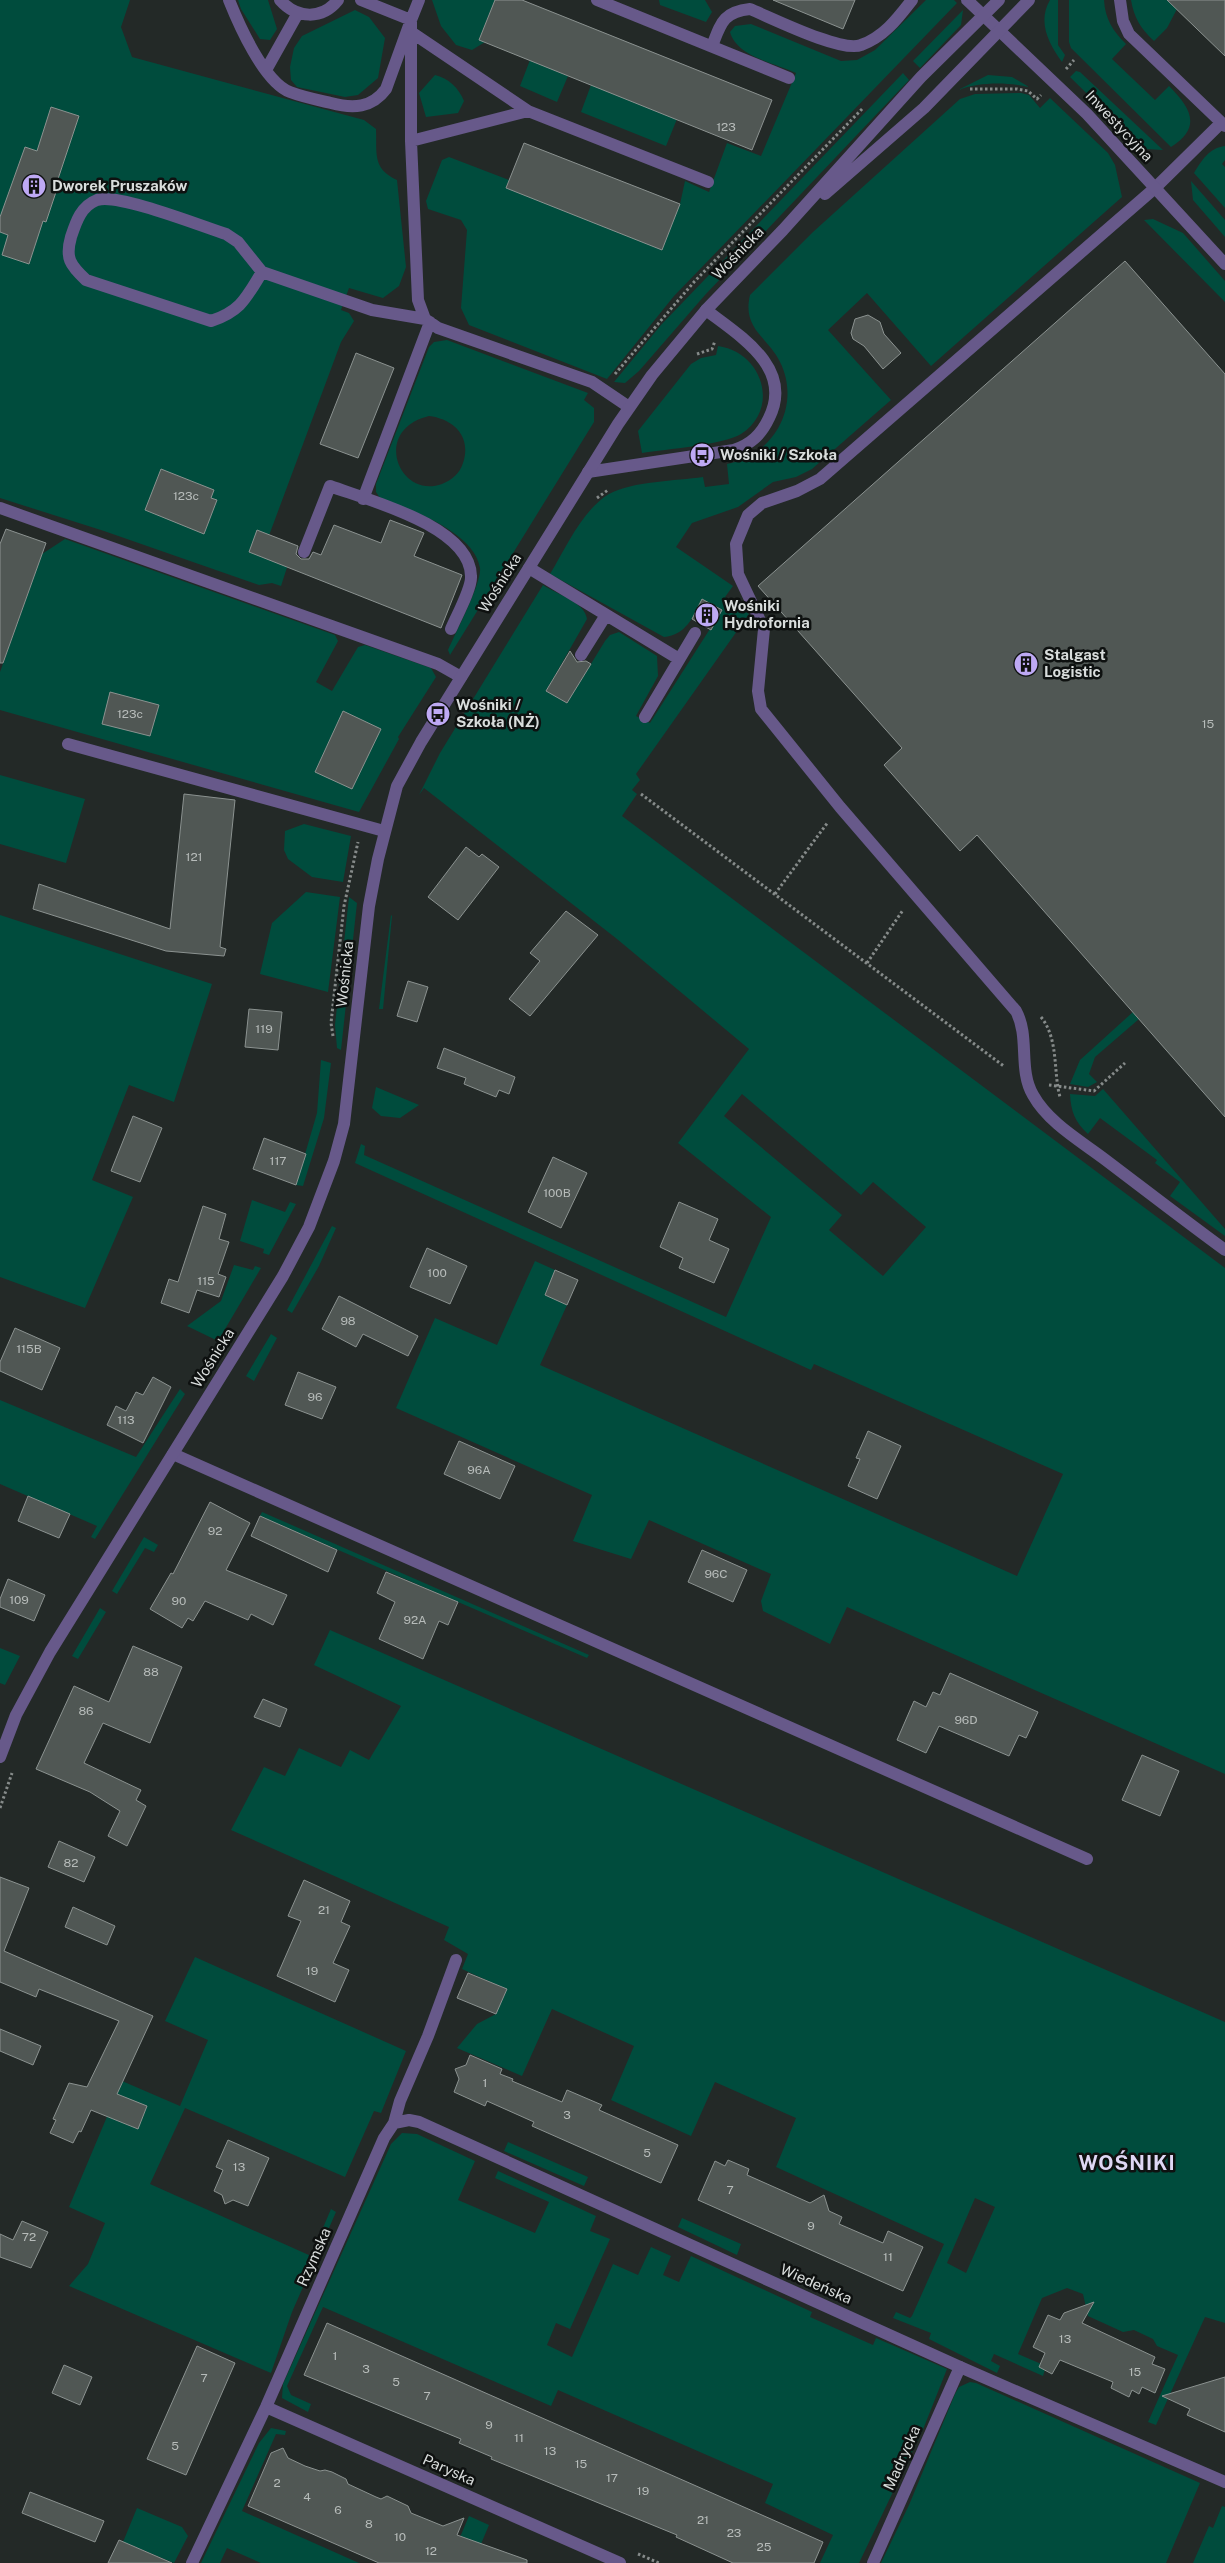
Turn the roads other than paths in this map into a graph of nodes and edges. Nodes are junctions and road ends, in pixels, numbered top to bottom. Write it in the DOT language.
graph roads {
  1 [pos="229,0"];
  2 [pos="280,0"];
  3 [pos="338,0"];
  4 [pos="361,0"];
  5 [pos="419,0"];
  6 [pos="598,0"];
  7 [pos="912,0"];
  8 [pos="967,0"];
  9 [pos="999,0"];
  10 [pos="1029,0"];
  11 [pos="1120,0"];
  12 [pos="298,13"];
  13 [pos="984,16"];
  14 [pos="411,26"];
  15 [pos="999,31"];
  16 [pos="712,46"];
  17 [pos="266,70"];
  18 [pos="789,78"];
  19 [pos="528,111"];
  20 [pos="1223,124"];
  21 [pos="411,141"];
  22 [pos="708,182"];
  23 [pos="1154,188"];
  24 [pos="783,230"];
  25 [pos="1225,264"];
  26 [pos="262,272"];
  27 [pos="706,310"];
  28 [pos="427,321"];
  29 [pos="629,408"];
  30 [pos="588,472"];
  31 [pos="363,499"];
  32 [pos="0,508"];
  33 [pos="304,552"];
  34 [pos="529,568"];
  35 [pos="606,615"];
  36 [pos="451,629"];
  37 [pos="695,632"];
  38 [pos="581,655"];
  39 [pos="679,659"];
  40 [pos="461,677"];
  41 [pos="645,717"];
  42 [pos="68,744"];
  43 [pos="384,831"];
  44 [pos="1225,1250"];
  45 [pos="173,1454"];
  46 [pos="0,1757"];
  47 [pos="1087,1859"];
  48 [pos="456,1960"];
  49 [pos="394,2123"];
  50 [pos="960,2367"];
  51 [pos="266,2407"];
  52 [pos="1225,2482"];
  53 [pos="192,2563"];
  54 [pos="620,2563"];
  55 [pos="872,2563"];
  1 -- 17 [label="street"];
  2 -- 12 [label="street"];
  3 -- 12 [label="street"];
  4 -- 14 [label="street"];
  5 -- 14 [label="street"];
  6 -- 16 [label="street"];
  7 -- 16 [label="street"];
  8 -- 13 [label="street, Inwestycyjna"];
  9 -- 13 [label="street, Wośnicka"];
  10 -- 15 [label="street, Wośnicka"];
  11 -- 20 [label="street"];
  12 -- 17 [label="street"];
  13 -- 15 [label="street, Inwestycyjna"];
  13 -- 24 [label="street, Wośnicka"];
  14 -- 17 [label="street"];
  14 -- 19 [label="street"];
  14 -- 21 [label="street"];
  15 -- 23 [label="street, Inwestycyjna"];
  15 -- 24 [label="street, Wośnicka"];
  16 -- 18 [label="street"];
  19 -- 21 [label="street"];
  19 -- 22 [label="street"];
  20 -- 23 [label="street"];
  21 -- 28 [label="street"];
  23 -- 25 [label="street, Inwestycyjna"];
  23 -- 44 [label="street"];
  24 -- 27 [label="street, Wośnicka"];
  26 -- 26 [label="street"];
  26 -- 28 [label="street"];
  27 -- 29 [label="street, Wośnicka"];
  27 -- 30 [label="street"];
  28 -- 29 [label="street"];
  28 -- 31 [label="street"];
  29 -- 30 [label="street, Wośnicka"];
  30 -- 34 [label="street, Wośnicka"];
  31 -- 33 [label="street"];
  31 -- 36 [label="street"];
  32 -- 40 [label="street"];
  34 -- 35 [label="street"];
  34 -- 40 [label="street, Wośnicka"];
  35 -- 38 [label="street"];
  35 -- 39 [label="street"];
  37 -- 39 [label="street"];
  39 -- 41 [label="street"];
  40 -- 43 [label="street, Wośnicka"];
  42 -- 43 [label="street"];
  43 -- 45 [label="street, Wośnicka"];
  45 -- 46 [label="street, Wośnicka"];
  45 -- 47 [label="street"];
  48 -- 49 [label="street, Rzymska"];
  49 -- 50 [label="street, Wiedeńska"];
  49 -- 51 [label="street, Rzymska"];
  50 -- 52 [label="street, Wiedeńska"];
  50 -- 55 [label="street, Madrycka"];
  51 -- 53 [label="street, Rzymska"];
  51 -- 54 [label="street, Paryska"];
}
